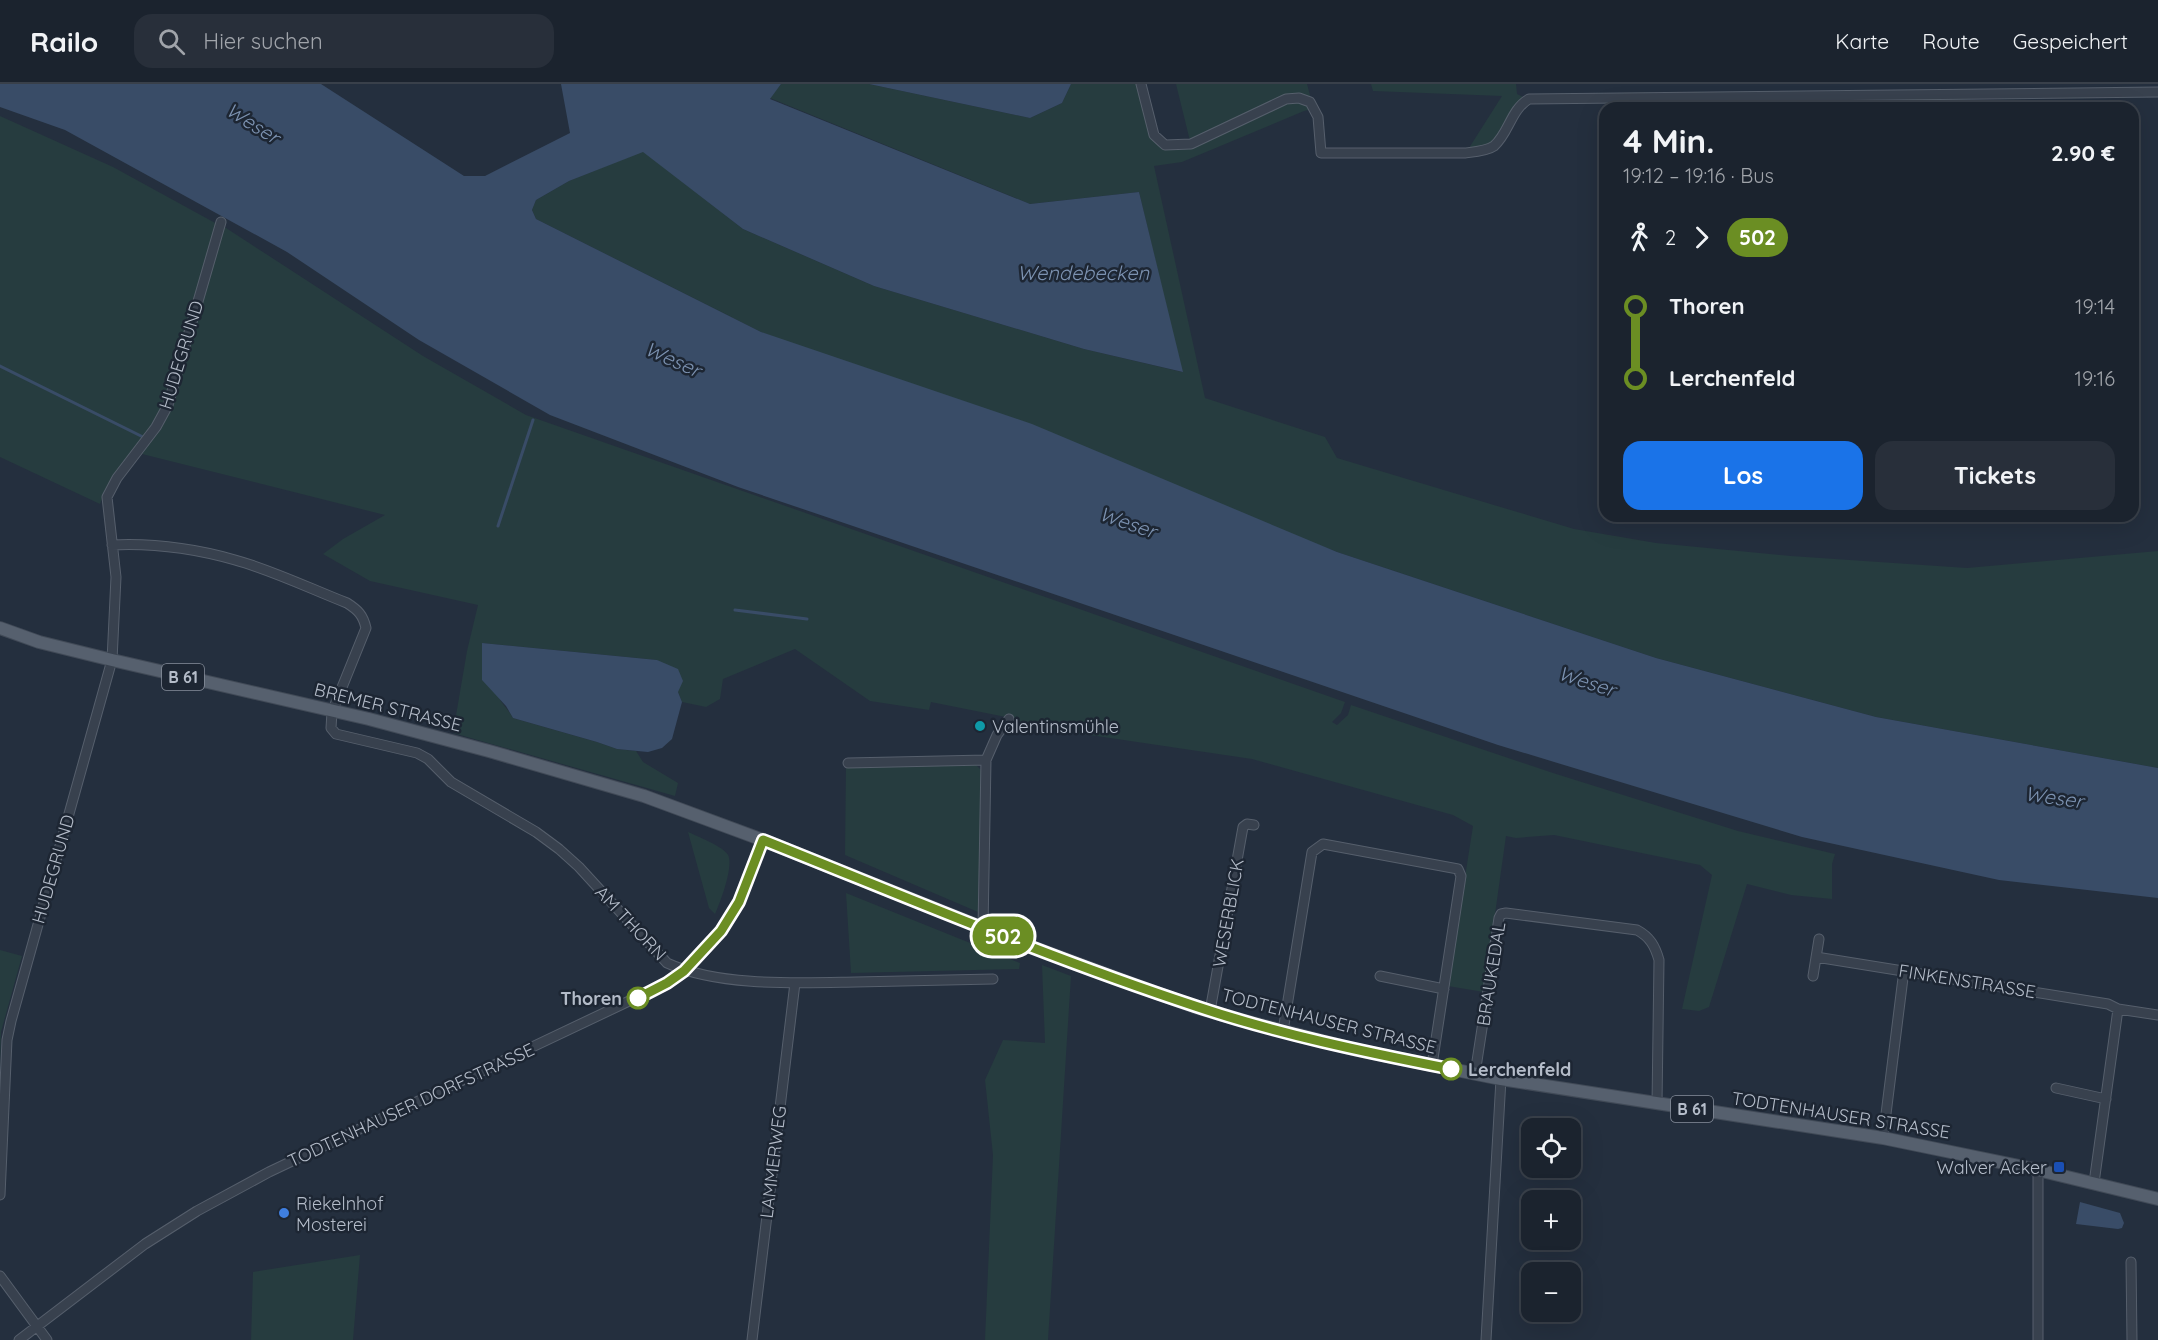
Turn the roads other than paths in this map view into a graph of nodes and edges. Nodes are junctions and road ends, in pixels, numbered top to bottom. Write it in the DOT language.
graph roads {
  1 [pos="1141,84"];
  2 [pos="2158,92"];
  3 [pos="221,222"];
  4 [pos="112,545"];
  5 [pos="0,628"];
  6 [pos="112,660"];
  7 [pos="332,712"];
  8 [pos="1009,720"];
  9 [pos="986,760"];
  10 [pos="848,763"];
  11 [pos="1254,825"];
  12 [pos="763,840"];
  13 [pos="983,928"];
  14 [pos="1819,939"];
  15 [pos="1816,957"];
  16 [pos="1904,970"];
  17 [pos="684,971"];
  18 [pos="1380,976"];
  19 [pos="1813,976"];
  20 [pos="993,979"];
  21 [pos="795,983"];
  22 [pos="1444,989"];
  23 [pos="2118,1008"];
  24 [pos="1210,1011"];
  25 [pos="2158,1015"];
  26 [pos="1283,1031"];
  27 [pos="1432,1065"];
  28 [pos="1475,1074"];
  29 [pos="1501,1079"];
  30 [pos="2056,1088"];
  31 [pos="2106,1099"];
  32 [pos="1657,1104"];
  33 [pos="1884,1138"];
  34 [pos="2038,1170"];
  35 [pos="2094,1183"];
  36 [pos="0,1196"];
  37 [pos="2158,1199"];
  38 [pos="2131,1262"];
  39 [pos="0,1276"];
  40 [pos="36,1327"];
  41 [pos="19,1340"];
  42 [pos="47,1340"];
  43 [pos="752,1340"];
  44 [pos="1486,1340"];
  45 [pos="2038,1340"];
  46 [pos="2132,1340"];
  1 -- 2 [label="street"];
  3 -- 4 [label="street, HUDEGRUND"];
  4 -- 6 [label="street, HUDEGRUND"];
  4 -- 7 [label="street"];
  5 -- 6 [label="main road, BREMER STRASSE / B 61"];
  6 -- 7 [label="main road, BREMER STRASSE / B 61"];
  6 -- 36 [label="street, HUDEGRUND"];
  7 -- 12 [label="main road, BREMER STRASSE / B 61"];
  7 -- 17 [label="street, AM THORN"];
  8 -- 9 [label="street"];
  9 -- 10 [label="street"];
  9 -- 13 [label="street"];
  11 -- 24 [label="street, WESERBLICK"];
  12 -- 13 [label="main road, TODTENHAUSER STRASSE / B 61"];
  12 -- 17 [label="street, TODTENHAUSER DORFSTRASSE"];
  13 -- 24 [label="main road, TODTENHAUSER STRASSE / B 61"];
  14 -- 15 [label="street"];
  15 -- 16 [label="street, FINKENSTRASSE"];
  15 -- 19 [label="street"];
  16 -- 23 [label="street, FINKENSTRASSE"];
  16 -- 33 [label="street"];
  17 -- 21 [label="street, AM THORN"];
  17 -- 40 [label="street, TODTENHAUSER DORFSTRASSE"];
  18 -- 22 [label="street"];
  20 -- 21 [label="street, AM THORN"];
  21 -- 43 [label="street, LAMMERWEG"];
  22 -- 26 [label="street"];
  22 -- 27 [label="street"];
  23 -- 25 [label="street, FINKENSTRASSE"];
  23 -- 31 [label="street"];
  24 -- 26 [label="main road, TODTENHAUSER STRASSE / B 61"];
  26 -- 27 [label="main road, TODTENHAUSER STRASSE / B 61"];
  27 -- 28 [label="main road, TODTENHAUSER STRASSE / B 61"];
  28 -- 29 [label="main road, TODTENHAUSER STRASSE / B 61"];
  28 -- 32 [label="street, BRAUKEDAL"];
  29 -- 32 [label="main road, TODTENHAUSER STRASSE / B 61"];
  29 -- 44 [label="street"];
  30 -- 31 [label="street"];
  31 -- 35 [label="street"];
  32 -- 33 [label="main road, TODTENHAUSER STRASSE / B 61"];
  33 -- 34 [label="main road, TODTENHAUSER STRASSE / B 61"];
  34 -- 35 [label="main road, TODTENHAUSER STRASSE / B 61"];
  34 -- 45 [label="street"];
  35 -- 37 [label="main road, TODTENHAUSER STRASSE / B 61"];
  38 -- 46 [label="street"];
  39 -- 40 [label="street"];
  40 -- 41 [label="street, TODTENHAUSER DORFSTRASSE"];
  40 -- 42 [label="street"];
}
